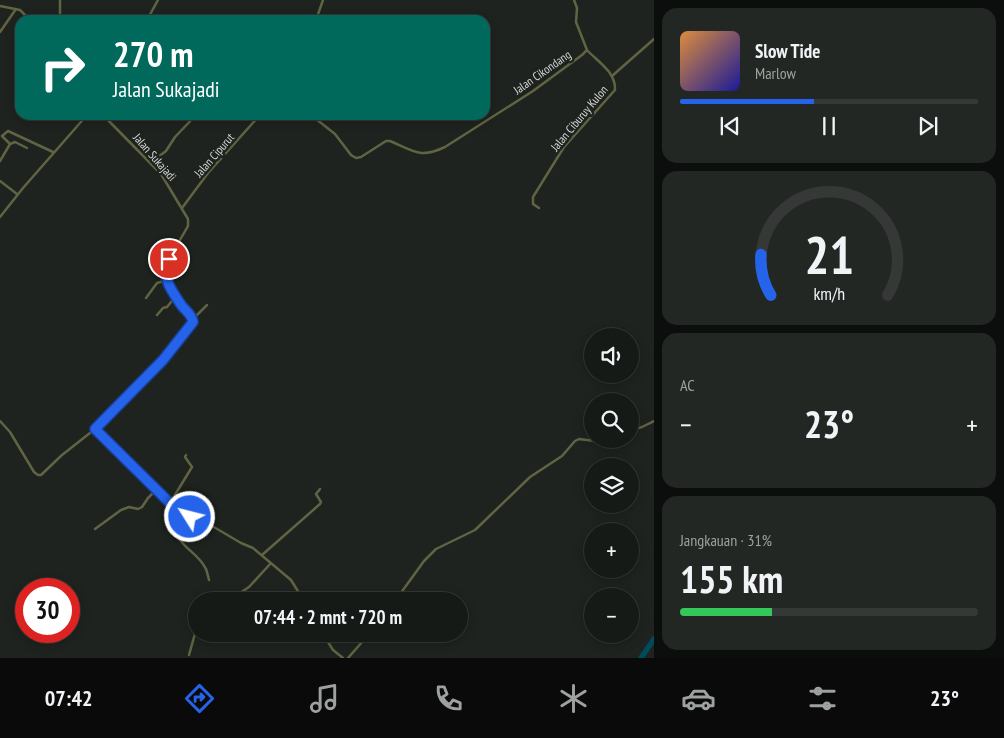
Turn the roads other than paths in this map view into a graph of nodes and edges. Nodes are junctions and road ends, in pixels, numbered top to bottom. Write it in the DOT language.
graph roads {
  1 [pos="60,0"];
  2 [pos="158,0"];
  3 [pos="323,0"];
  4 [pos="574,0"];
  5 [pos="0,6"];
  6 [pos="16,9"];
  7 [pos="24,15"];
  8 [pos="60,15"];
  9 [pos="150,15"];
  10 [pos="318,15"];
  11 [pos="0,32"];
  12 [pos="654,39"];
  13 [pos="587,50"];
  14 [pos="612,76"];
  15 [pos="490,118"];
  16 [pos="83,120"];
  17 [pos="107,120"];
  18 [pos="191,120"];
  19 [pos="256,120"];
  20 [pos="317,120"];
  21 [pos="487,120"];
  22 [pos="10,144"];
  23 [pos="27,148"];
  24 [pos="54,152"];
  25 [pos="0,161"];
  26 [pos="150,163"];
  27 [pos="0,181"];
  28 [pos="18,194"];
  29 [pos="182,208"];
  30 [pos="538,208"];
  31 [pos="0,217"];
  32 [pos="166,280"];
  33 [pos="176,296"];
  34 [pos="146,298"];
  35 [pos="207,305"];
  36 [pos="157,315"];
  37 [pos="193,319"];
  38 [pos="0,421"];
  39 [pos="654,421"];
  40 [pos="639,428"];
  41 [pos="95,429"];
  42 [pos="584,440"];
  43 [pos="186,455"];
  44 [pos="157,489"];
  45 [pos="320,489"];
  46 [pos="170,503"];
  47 [pos="180,512"];
  48 [pos="95,529"];
  49 [pos="262,555"];
  50 [pos="271,563"];
  51 [pos="209,580"];
  52 [pos="242,592"];
  53 [pos="298,592"];
  54 [pos="402,592"];
  55 [pos="193,642"];
  56 [pos="328,642"];
  57 [pos="362,642"];
  58 [pos="190,655"];
  59 [pos="343,658"];
  60 [pos="348,658"];
  1 -- 8 [label="street"];
  2 -- 9 [label="street"];
  3 -- 10 [label="street"];
  4 -- 13 [label="street, Jalan Cikondang"];
  5 -- 6 [label="street"];
  6 -- 7 [label="street"];
  6 -- 11 [label="street"];
  12 -- 14 [label="street"];
  13 -- 14 [label="street, Jalan Cikondang"];
  13 -- 15 [label="street, Jalan Cikondang"];
  14 -- 30 [label="street, Jalan Ciburuy Kulon"];
  16 -- 24 [label="street"];
  17 -- 26 [label="street, Jalan Sukajadi"];
  18 -- 26 [label="street"];
  19 -- 29 [label="street, Jalan Cipurut"];
  20 -- 21 [label="street, Jalan Cikondang"];
  22 -- 23 [label="street"];
  22 -- 24 [label="street"];
  22 -- 25 [label="street"];
  24 -- 28 [label="street"];
  26 -- 29 [label="street, Jalan Sukajadi"];
  27 -- 28 [label="street"];
  28 -- 31 [label="street"];
  29 -- 32 [label="street, Jalan Sukajadi"];
  32 -- 33 [label="street"];
  32 -- 34 [label="street"];
  33 -- 36 [label="street"];
  33 -- 37 [label="street"];
  35 -- 37 [label="street"];
  37 -- 41 [label="street"];
  38 -- 41 [label="street"];
  39 -- 40 [label="street"];
  41 -- 44 [label="street"];
  42 -- 54 [label="street"];
  43 -- 46 [label="street"];
  44 -- 46 [label="street"];
  44 -- 48 [label="street"];
  45 -- 49 [label="street"];
  46 -- 47 [label="street"];
  47 -- 49 [label="street"];
  47 -- 51 [label="street"];
  49 -- 50 [label="street"];
  50 -- 52 [label="street"];
  50 -- 53 [label="street"];
  55 -- 58 [label="street"];
  56 -- 59 [label="street"];
  57 -- 60 [label="street"];
}
